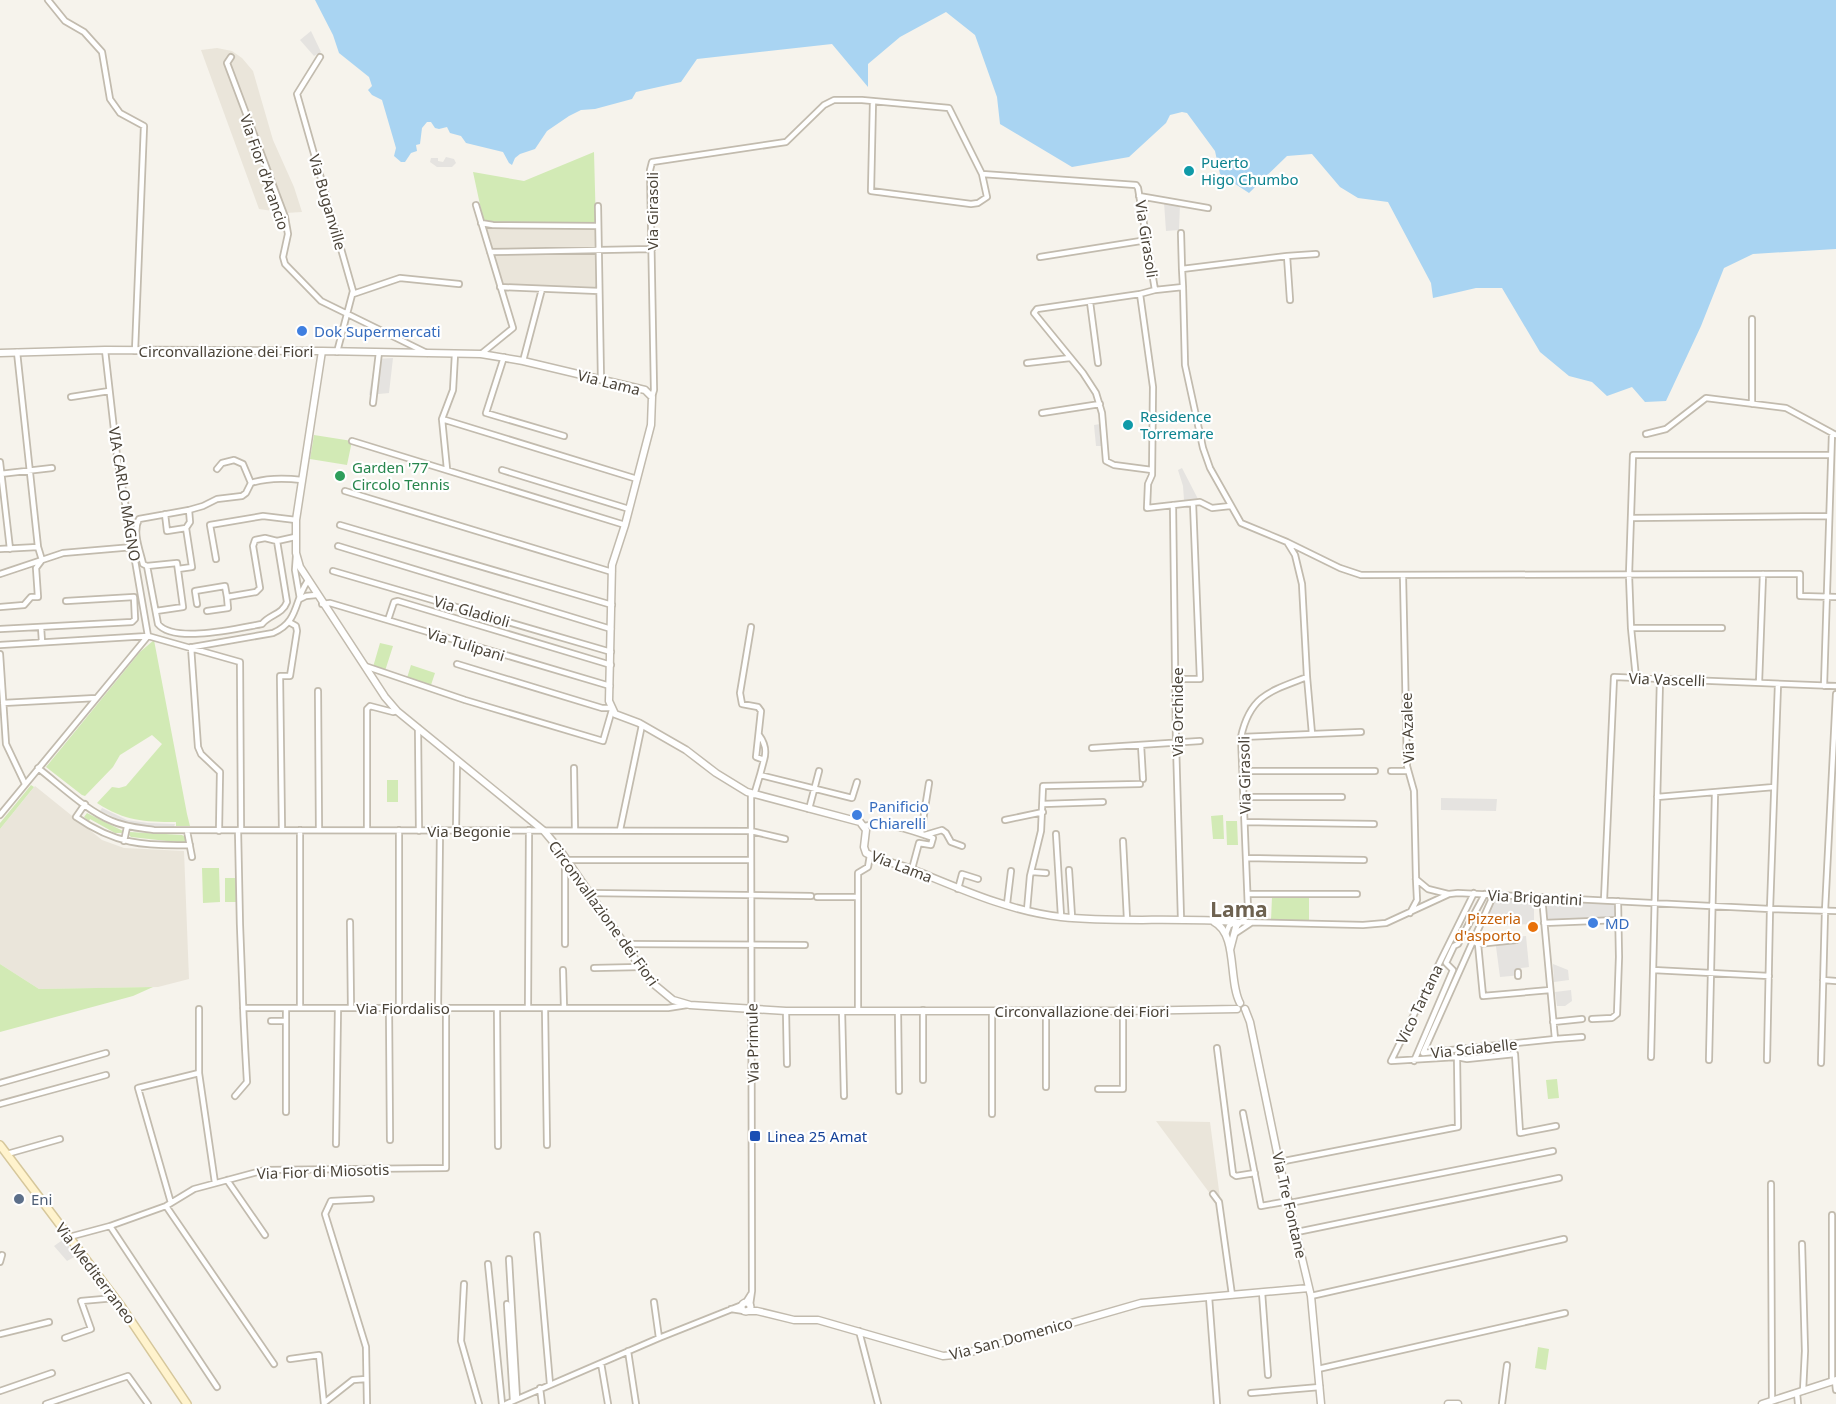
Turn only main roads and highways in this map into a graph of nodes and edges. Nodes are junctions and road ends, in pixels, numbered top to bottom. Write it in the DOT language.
graph roads {
  1 [pos="0,1144"];
  2 [pos="187,1404"];
  1 -- 2 [label="main road, Via Mediterraneo"];
}
